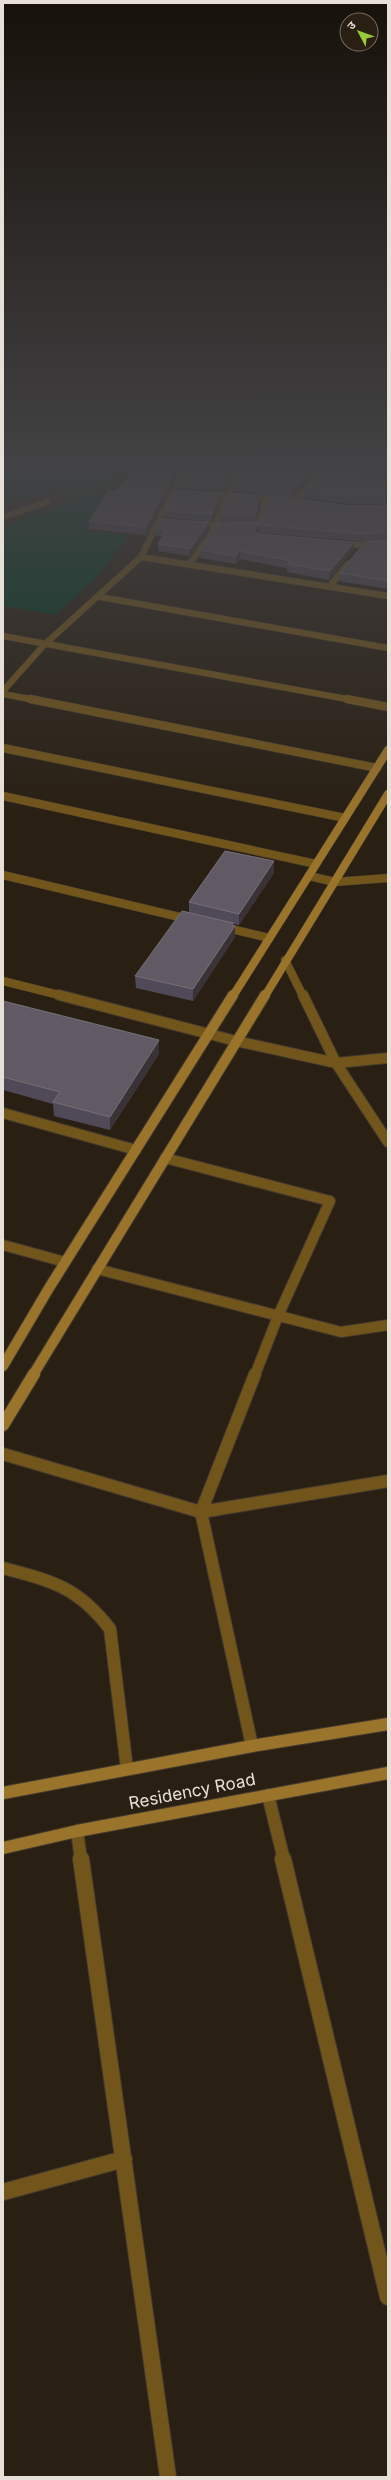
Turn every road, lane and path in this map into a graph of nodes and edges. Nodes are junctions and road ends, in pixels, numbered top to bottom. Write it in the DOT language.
graph roads {
  1 [pos="113,585"];
  2 [pos="315,585"];
  3 [pos="329,587"];
  4 [pos="388,596"];
  5 [pos="100,597"];
  6 [pos="3,636"];
  7 [pos="44,644"];
  8 [pos="388,648"];
  9 [pos="3,691"];
  10 [pos="3,694"];
  11 [pos="388,707"];
  12 [pos="3,748"];
  13 [pos="388,750"];
  14 [pos="377,768"];
  15 [pos="388,794"];
  16 [pos="3,796"];
  17 [pos="345,818"];
  18 [pos="316,864"];
  19 [pos="3,875"];
  20 [pos="309,876"];
  21 [pos="388,878"];
  22 [pos="335,882"];
  23 [pos="201,922"];
  24 [pos="216,925"];
  25 [pos="269,938"];
  26 [pos="285,960"];
  27 [pos="3,982"];
  28 [pos="209,1034"];
  29 [pos="236,1041"];
  30 [pos="388,1058"];
  31 [pos="336,1064"];
  32 [pos="3,1113"];
  33 [pos="388,1142"];
  34 [pos="136,1150"];
  35 [pos="165,1158"];
  36 [pos="3,1245"];
  37 [pos="65,1262"];
  38 [pos="98,1269"];
  39 [pos="278,1316"];
  40 [pos="388,1325"];
  41 [pos="3,1366"];
  42 [pos="3,1425"];
  43 [pos="3,1454"];
  44 [pos="388,1481"];
  45 [pos="202,1512"];
  46 [pos="3,1568"];
  47 [pos="388,1724"];
  48 [pos="252,1746"];
  49 [pos="127,1769"];
  50 [pos="388,1772"];
  51 [pos="3,1793"];
  52 [pos="268,1795"];
  53 [pos="78,1831"];
  54 [pos="3,1848"];
  55 [pos="124,2159"];
  56 [pos="3,2192"];
  57 [pos="388,2296"];
  58 [pos="168,2477"];
  1 -- 5 [label="street"];
  2 -- 3 [label="street"];
  3 -- 4 [label="street"];
  5 -- 7 [label="street"];
  5 -- 8 [label="street"];
  6 -- 7 [label="street"];
  7 -- 9 [label="street"];
  7 -- 11 [label="street"];
  10 -- 14 [label="street"];
  12 -- 17 [label="street"];
  13 -- 14 [label="main road"];
  14 -- 17 [label="main road"];
  15 -- 22 [label="main road"];
  16 -- 18 [label="street"];
  17 -- 18 [label="main road"];
  18 -- 20 [label="main road"];
  19 -- 23 [label="street"];
  20 -- 22 [label="street"];
  20 -- 25 [label="main road"];
  21 -- 22 [label="street"];
  22 -- 26 [label="main road"];
  24 -- 25 [label="street"];
  25 -- 28 [label="main road"];
  26 -- 29 [label="main road"];
  26 -- 31 [label="street"];
  27 -- 28 [label="street"];
  28 -- 29 [label="street"];
  28 -- 34 [label="main road"];
  29 -- 31 [label="street"];
  29 -- 35 [label="main road"];
  30 -- 31 [label="street"];
  31 -- 33 [label="street"];
  32 -- 34 [label="street"];
  34 -- 37 [label="main road"];
  35 -- 38 [label="main road"];
  35 -- 39 [label="street"];
  36 -- 37 [label="street"];
  37 -- 41 [label="main road"];
  38 -- 39 [label="street"];
  38 -- 42 [label="main road"];
  39 -- 40 [label="street"];
  39 -- 45 [label="street"];
  43 -- 45 [label="street"];
  44 -- 45 [label="street"];
  45 -- 48 [label="street"];
  46 -- 49 [label="street"];
  47 -- 48 [label="main road"];
  48 -- 49 [label="main road"];
  49 -- 51 [label="main road"];
  50 -- 52 [label="main road, Residency Road"];
  52 -- 53 [label="main road, Residency Road"];
  52 -- 57 [label="street"];
  53 -- 54 [label="main road, Residency Road"];
  53 -- 55 [label="street"];
  55 -- 56 [label="street"];
  55 -- 58 [label="street"];
}
